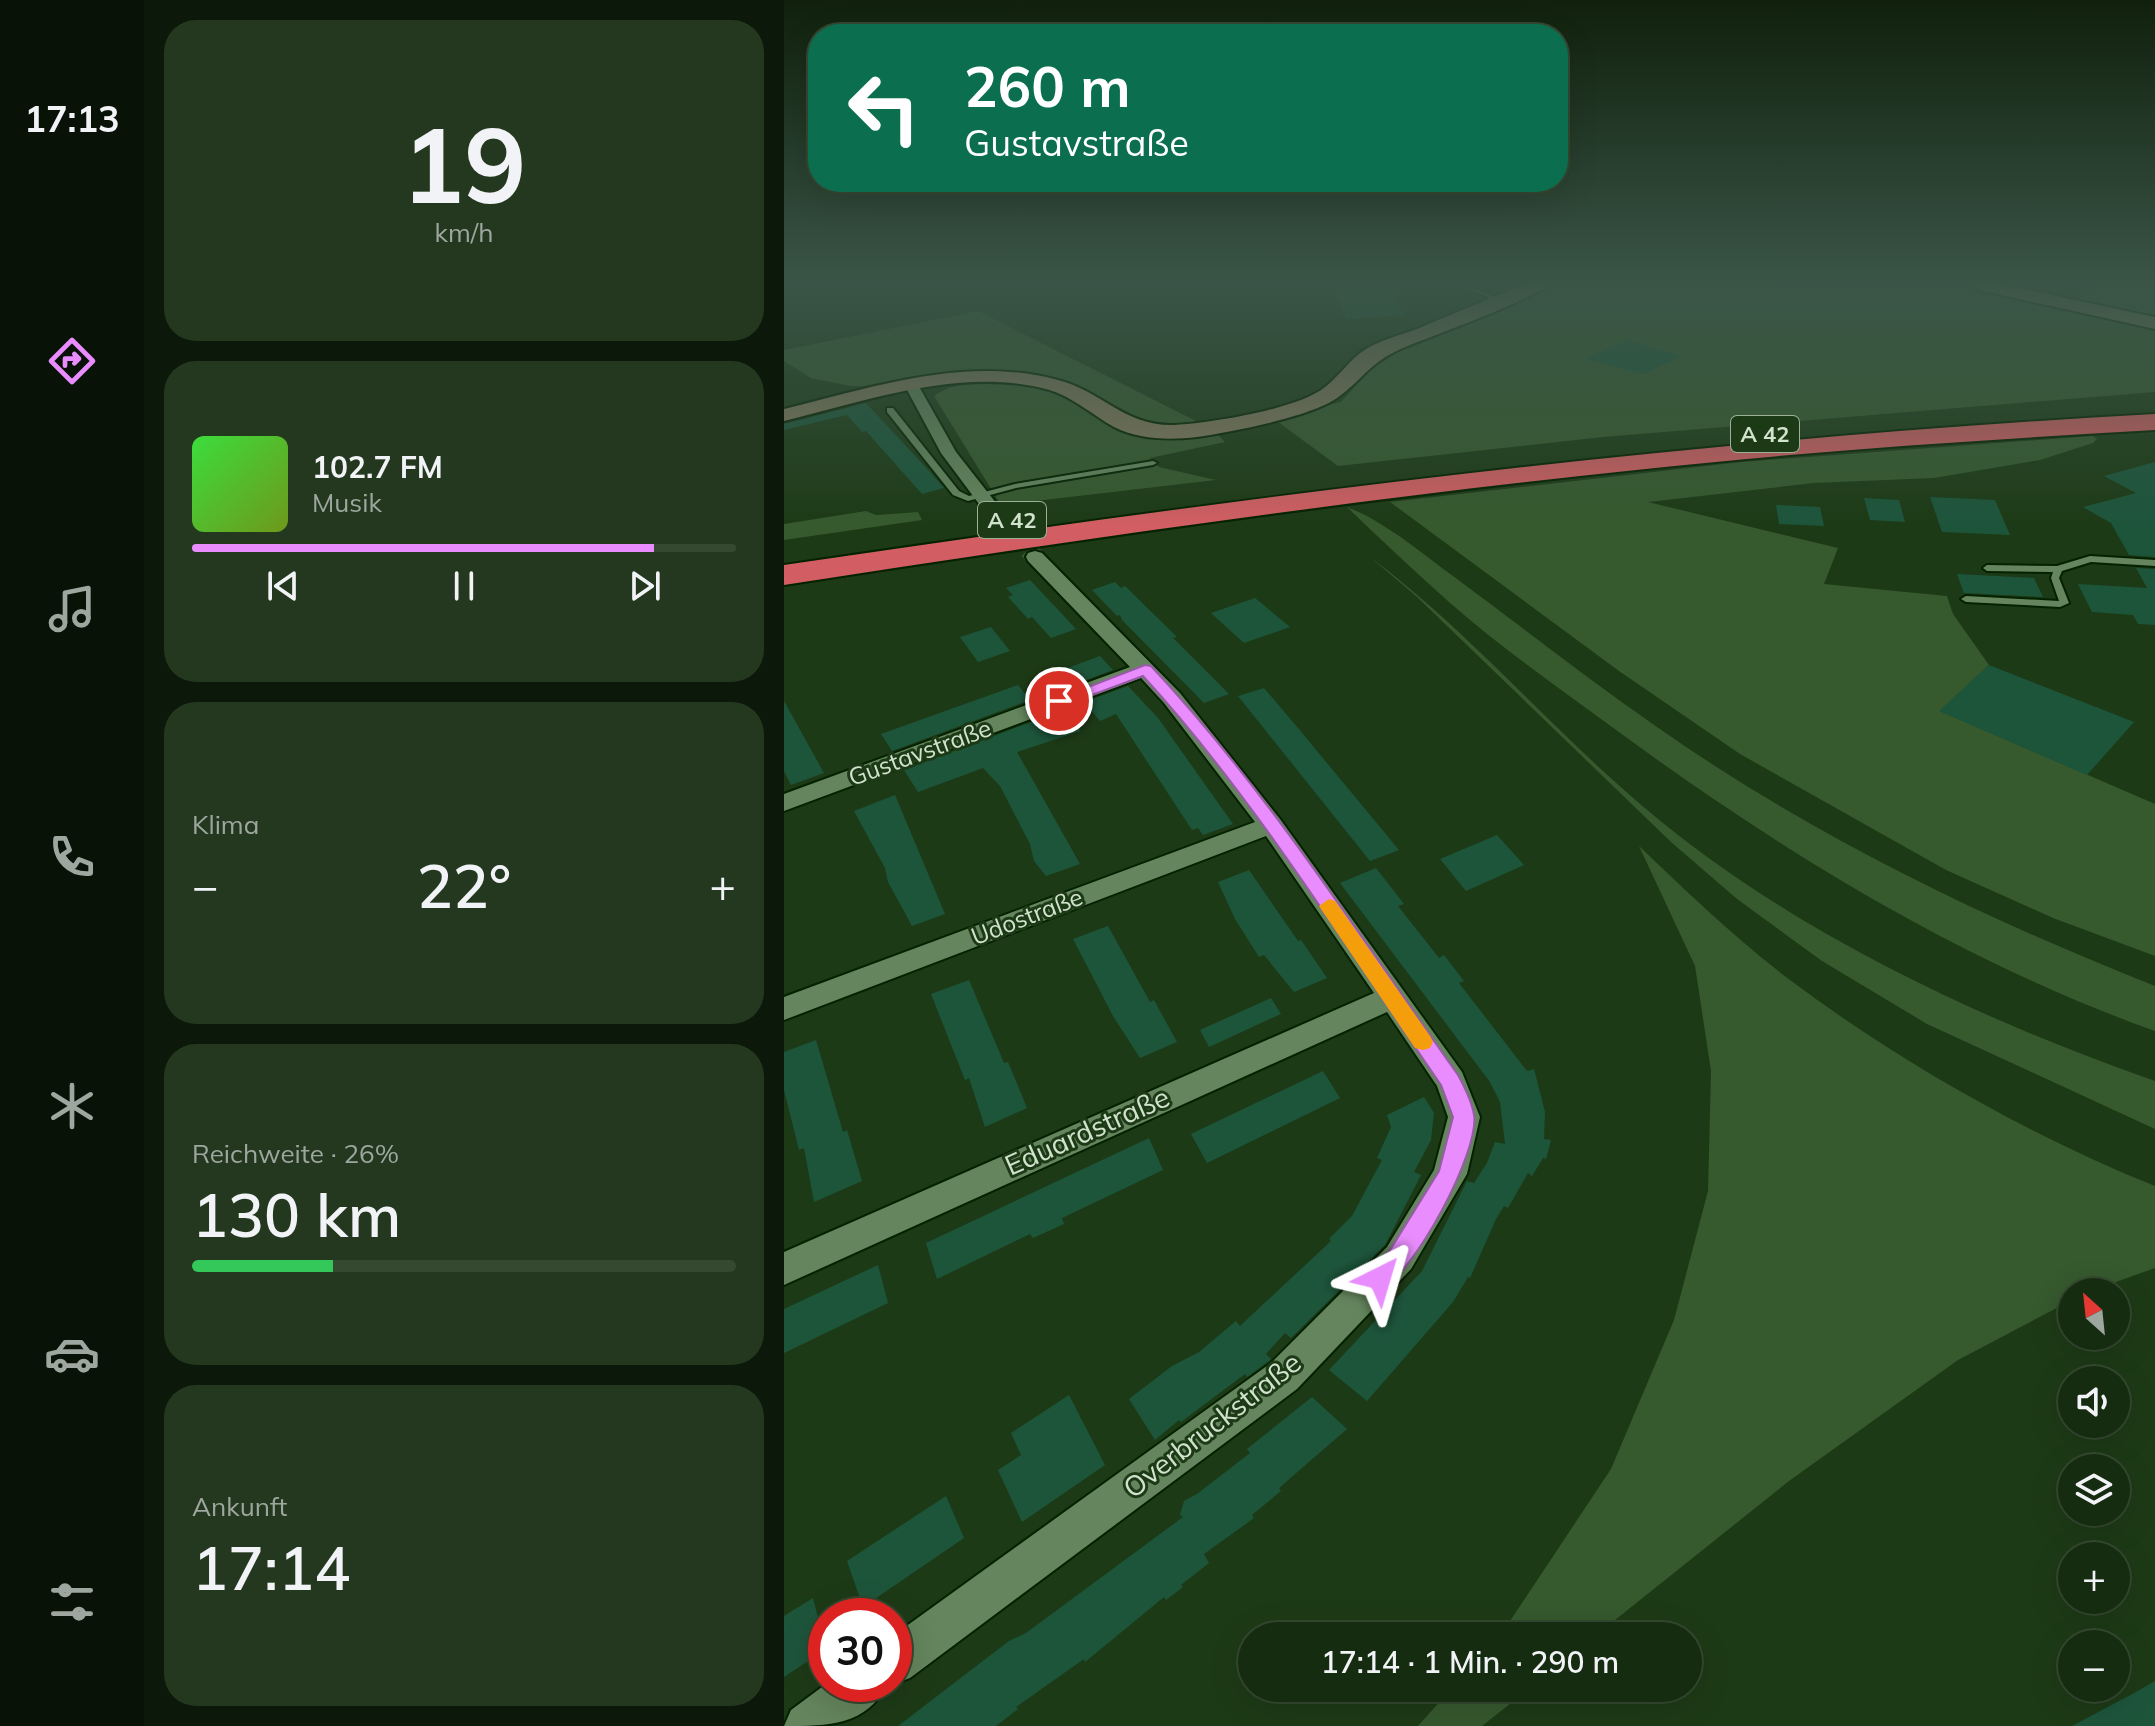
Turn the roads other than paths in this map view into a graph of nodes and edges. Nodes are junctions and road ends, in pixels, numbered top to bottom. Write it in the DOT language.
graph roads {
  1 [pos="1357,366"];
  2 [pos="912,386"];
  3 [pos="2155,407"];
  4 [pos="890,410"];
  5 [pos="784,415"];
  6 [pos="2155,422"];
  7 [pos="1153,463"];
  8 [pos="1470,471"];
  9 [pos="1248,498"];
  10 [pos="987,502"];
  11 [pos="784,553"];
  12 [pos="1035,557"];
  13 [pos="2155,563"];
  14 [pos="1987,568"];
  15 [pos="2058,569"];
  16 [pos="784,575"];
  17 [pos="1966,599"];
  18 [pos="1145,669"];
  19 [pos="784,803"];
  20 [pos="1271,825"];
  21 [pos="1391,998"];
  22 [pos="784,1009"];
  23 [pos="784,1269"];
  24 [pos="912,1649"];
  25 [pos="840,1702"];
  26 [pos="807,1726"];
  1 -- 2 [label="street"];
  2 -- 5 [label="street"];
  2 -- 10 [label="street"];
  3 -- 8 [label="highway, A 42"];
  4 -- 10 [label="lane"];
  6 -- 8 [label="highway, A 42"];
  7 -- 10 [label="lane"];
  8 -- 9 [label="highway, A 42"];
  9 -- 11 [label="highway, A 42"];
  9 -- 16 [label="highway, A 42"];
  12 -- 18 [label="street, Overbruckstraße"];
  13 -- 15 [label="lane"];
  14 -- 15 [label="lane"];
  15 -- 17 [label="lane"];
  18 -- 19 [label="street, Gustavstraße"];
  18 -- 20 [label="street, Overbruckstraße"];
  20 -- 21 [label="street, Overbruckstraße"];
  20 -- 22 [label="street, Udostraße"];
  21 -- 23 [label="street, Eduardstraße"];
  21 -- 24 [label="street, Overbruckstraße"];
  25 -- 26 [label="street"];
}
